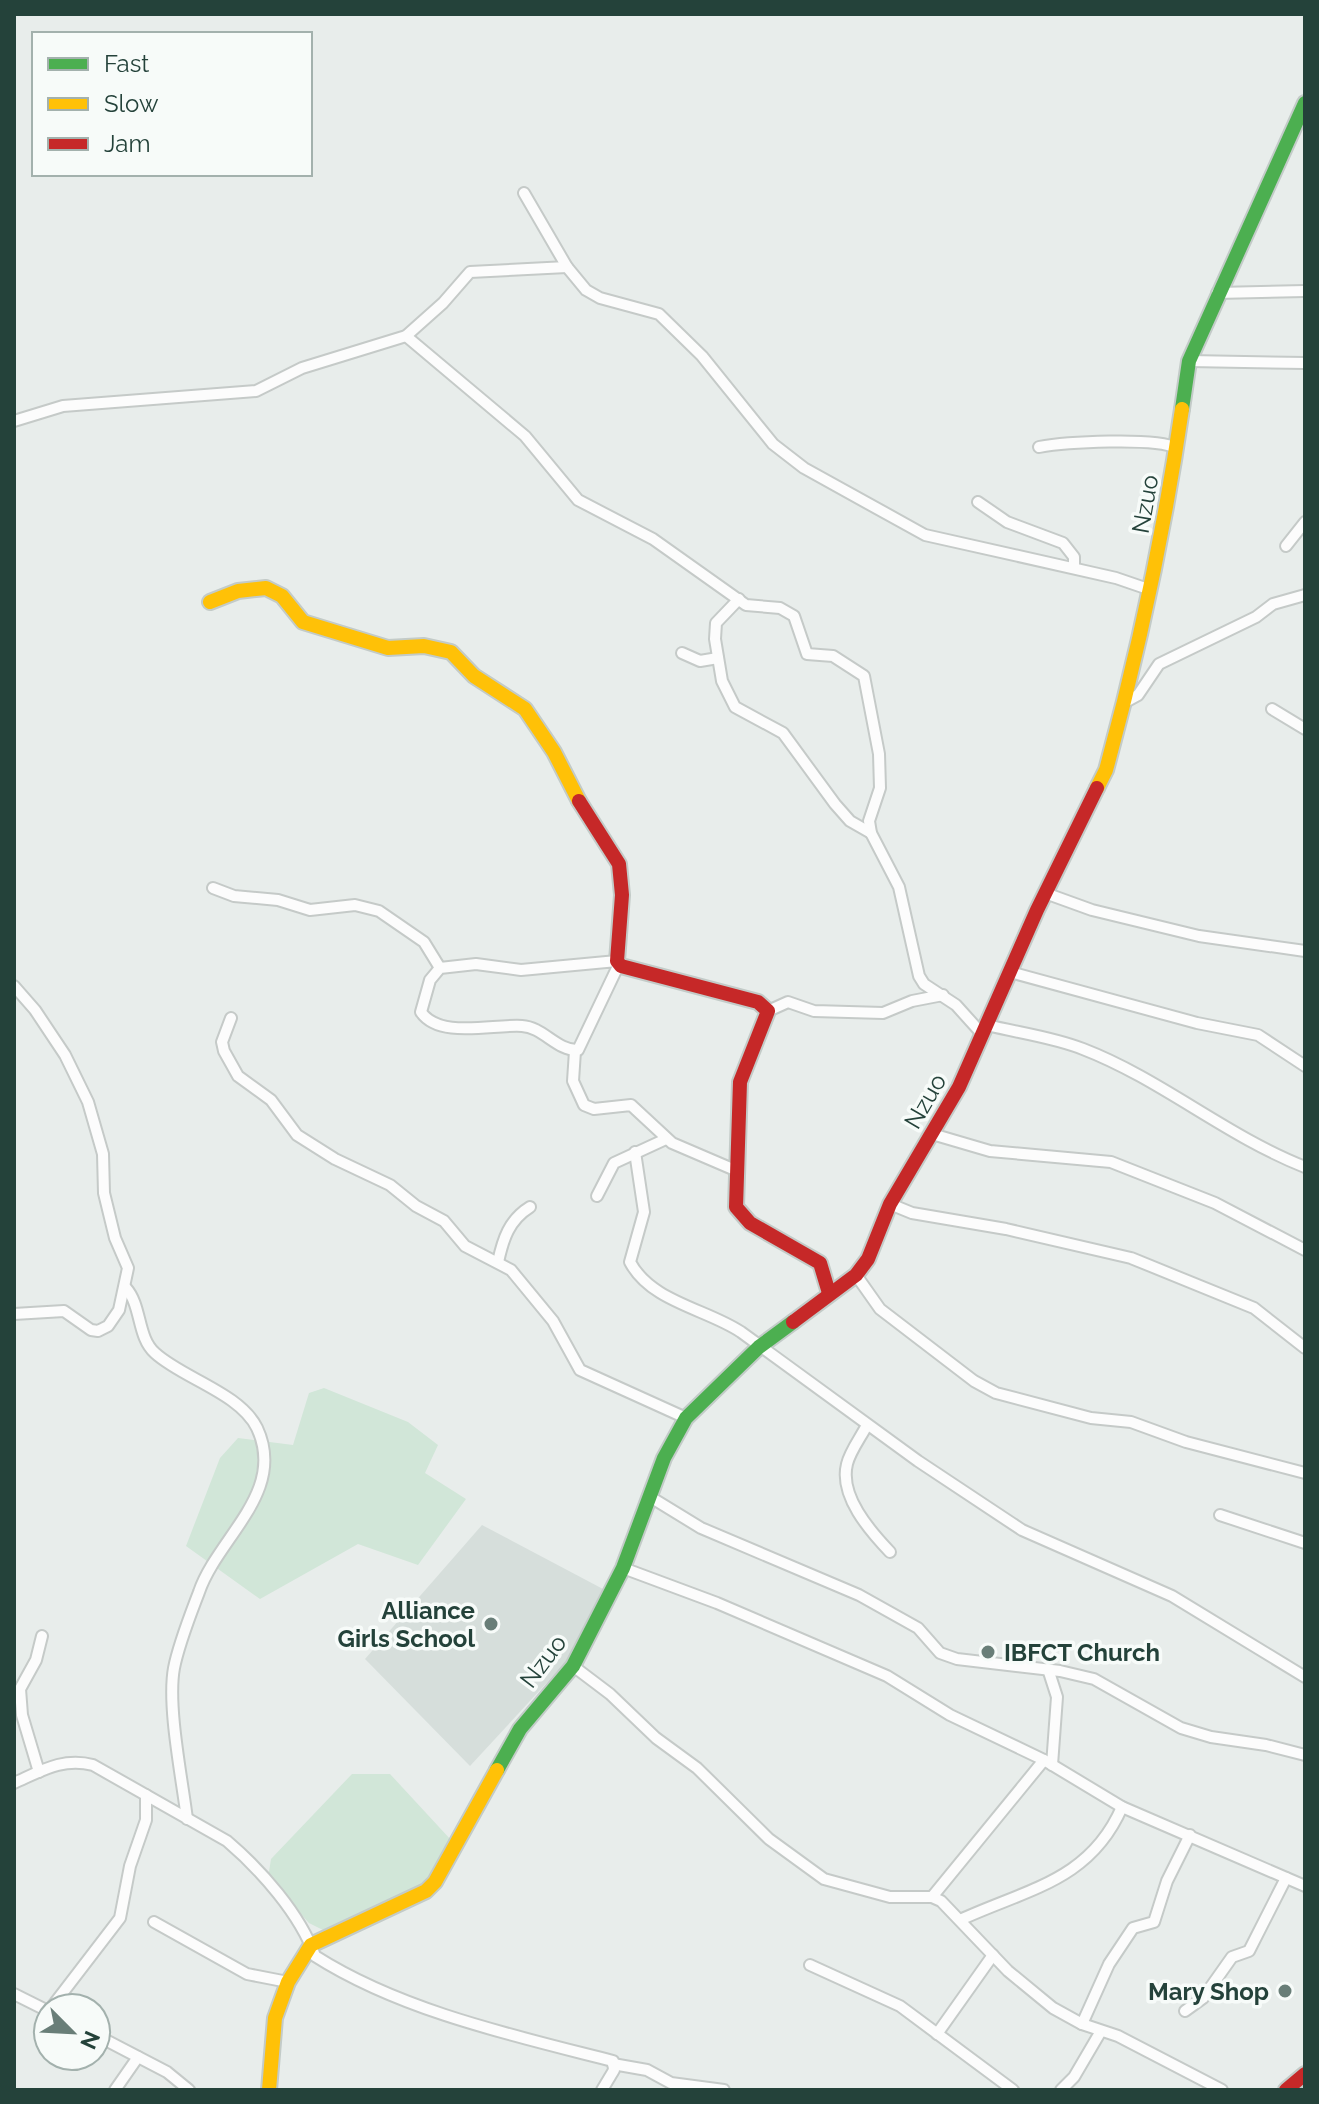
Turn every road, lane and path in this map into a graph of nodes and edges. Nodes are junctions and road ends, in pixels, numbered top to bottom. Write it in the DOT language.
graph roads {
  1 [pos="1305,103"];
  2 [pos="524,193"];
  3 [pos="567,267"];
  4 [pos="1305,291"];
  5 [pos="1217,293"];
  6 [pos="406,336"];
  7 [pos="1189,361"];
  8 [pos="1305,363"];
  9 [pos="14,421"];
  10 [pos="1039,447"];
  11 [pos="1177,448"];
  12 [pos="978,502"];
  13 [pos="1305,522"];
  14 [pos="1286,546"];
  15 [pos="1074,568"];
  16 [pos="1151,590"];
  17 [pos="1305,595"];
  18 [pos="739,599"];
  19 [pos="210,602"];
  20 [pos="682,653"];
  21 [pos="718,658"];
  22 [pos="1127,701"];
  23 [pos="1272,709"];
  24 [pos="1305,729"];
  25 [pos="871,833"];
  26 [pos="213,888"];
  27 [pos="1045,893"];
  28 [pos="1305,951"];
  29 [pos="618,962"];
  30 [pos="440,968"];
  31 [pos="1010,972"];
  32 [pos="14,986"];
  33 [pos="943,995"];
  34 [pos="768,1011"];
  35 [pos="231,1018"];
  36 [pos="985,1030"];
  37 [pos="575,1051"];
  38 [pos="1305,1066"];
  39 [pos="932,1134"];
  40 [pos="666,1139"];
  41 [pos="635,1152"];
  42 [pos="1305,1167"];
  43 [pos="735,1170"];
  44 [pos="597,1196"];
  45 [pos="890,1204"];
  46 [pos="530,1207"];
  47 [pos="1305,1250"];
  48 [pos="498,1262"];
  49 [pos="856,1275"];
  50 [pos="126,1288"];
  51 [pos="829,1293"];
  52 [pos="14,1314"];
  53 [pos="759,1347"];
  54 [pos="1305,1348"];
  55 [pos="686,1418"];
  56 [pos="867,1425"];
  57 [pos="1305,1473"];
  58 [pos="652,1498"];
  59 [pos="1220,1515"];
  60 [pos="1305,1543"];
  61 [pos="890,1552"];
  62 [pos="623,1568"];
  63 [pos="42,1636"];
  64 [pos="573,1666"];
  65 [pos="1048,1669"];
  66 [pos="1305,1677"];
  67 [pos="1305,1755"];
  68 [pos="1048,1762"];
  69 [pos="39,1772"];
  70 [pos="14,1783"];
  71 [pos="146,1795"];
  72 [pos="1122,1807"];
  73 [pos="187,1819"];
  74 [pos="1190,1835"];
  75 [pos="1286,1878"];
  76 [pos="1305,1886"];
  77 [pos="932,1897"];
  78 [pos="960,1920"];
  79 [pos="154,1922"];
  80 [pos="311,1945"];
  81 [pos="993,1955"];
  82 [pos="810,1965"];
  83 [pos="288,1982"];
  84 [pos="63,1992"];
  85 [pos="1185,2011"];
  86 [pos="1082,2024"];
  87 [pos="1101,2031"];
  88 [pos="937,2034"];
  89 [pos="112,2043"];
  90 [pos="138,2057"];
  91 [pos="613,2064"];
  92 [pos="1305,2074"];
  93 [pos="115,2090"];
  94 [pos="189,2090"];
  95 [pos="269,2090"];
  96 [pos="602,2090"];
  97 [pos="724,2090"];
  98 [pos="1013,2090"];
  99 [pos="1061,2090"];
  100 [pos="1222,2090"];
  101 [pos="1286,2090"];
  1 -- 5 [label="street, Nzuo"];
  2 -- 3 [label="street"];
  3 -- 6 [label="street"];
  3 -- 15 [label="street"];
  4 -- 5 [label="street"];
  5 -- 7 [label="street, Nzuo"];
  6 -- 9 [label="street"];
  6 -- 18 [label="street"];
  7 -- 8 [label="street"];
  7 -- 11 [label="street, Nzuo"];
  10 -- 11 [label="street"];
  11 -- 16 [label="street, Nzuo"];
  12 -- 15 [label="street"];
  13 -- 14 [label="street"];
  15 -- 16 [label="street"];
  16 -- 22 [label="street, Nzuo"];
  17 -- 22 [label="street"];
  18 -- 21 [label="street"];
  18 -- 25 [label="street"];
  19 -- 29 [label="street"];
  20 -- 21 [label="street"];
  21 -- 25 [label="street"];
  22 -- 27 [label="street, Nzuo"];
  23 -- 24 [label="street"];
  25 -- 33 [label="street"];
  26 -- 30 [label="street"];
  27 -- 28 [label="street"];
  27 -- 31 [label="street, Nzuo"];
  29 -- 30 [label="street"];
  29 -- 34 [label="street"];
  29 -- 37 [label="street"];
  30 -- 37 [label="street"];
  31 -- 36 [label="street, Nzuo"];
  31 -- 38 [label="street"];
  32 -- 50 [label="street"];
  33 -- 34 [label="street"];
  33 -- 36 [label="street"];
  34 -- 43 [label="street"];
  35 -- 48 [label="street"];
  36 -- 39 [label="street, Nzuo"];
  36 -- 42 [label="street"];
  37 -- 40 [label="street"];
  39 -- 45 [label="street, Nzuo"];
  39 -- 47 [label="street"];
  40 -- 41 [label="street"];
  40 -- 43 [label="street"];
  41 -- 44 [label="street"];
  41 -- 53 [label="street"];
  43 -- 51 [label="street"];
  45 -- 49 [label="street, Nzuo"];
  45 -- 54 [label="street"];
  46 -- 48 [label="street"];
  48 -- 55 [label="street"];
  49 -- 51 [label="street, Nzuo"];
  49 -- 57 [label="street"];
  50 -- 52 [label="street"];
  50 -- 73 [label="street"];
  51 -- 53 [label="street, Nzuo"];
  53 -- 55 [label="street, Nzuo"];
  53 -- 56 [label="street"];
  55 -- 58 [label="street, Nzuo"];
  56 -- 61 [label="street"];
  56 -- 66 [label="street"];
  58 -- 62 [label="street, Nzuo"];
  58 -- 65 [label="street"];
  59 -- 60 [label="street"];
  62 -- 64 [label="street, Nzuo"];
  62 -- 68 [label="street"];
  63 -- 69 [label="street"];
  64 -- 77 [label="street"];
  64 -- 80 [label="street, Nzuo"];
  65 -- 67 [label="street"];
  65 -- 68 [label="street"];
  68 -- 72 [label="street"];
  68 -- 77 [label="street"];
  69 -- 70 [label="street"];
  69 -- 71 [label="street"];
  71 -- 73 [label="street"];
  71 -- 84 [label="street"];
  72 -- 74 [label="street"];
  72 -- 78 [label="street"];
  73 -- 80 [label="street"];
  74 -- 75 [label="street"];
  74 -- 86 [label="street"];
  75 -- 76 [label="street"];
  75 -- 85 [label="street"];
  77 -- 78 [label="street"];
  78 -- 81 [label="street"];
  79 -- 83 [label="street"];
  80 -- 83 [label="street"];
  80 -- 91 [label="street"];
  81 -- 86 [label="street"];
  81 -- 88 [label="street"];
  82 -- 88 [label="street"];
  83 -- 95 [label="street"];
  86 -- 87 [label="street"];
  87 -- 99 [label="street"];
  87 -- 100 [label="street"];
  88 -- 98 [label="street"];
  89 -- 90 [label="street"];
  90 -- 93 [label="street"];
  90 -- 94 [label="street"];
  91 -- 96 [label="street"];
  91 -- 97 [label="street"];
  92 -- 101 [label="street"];
}
